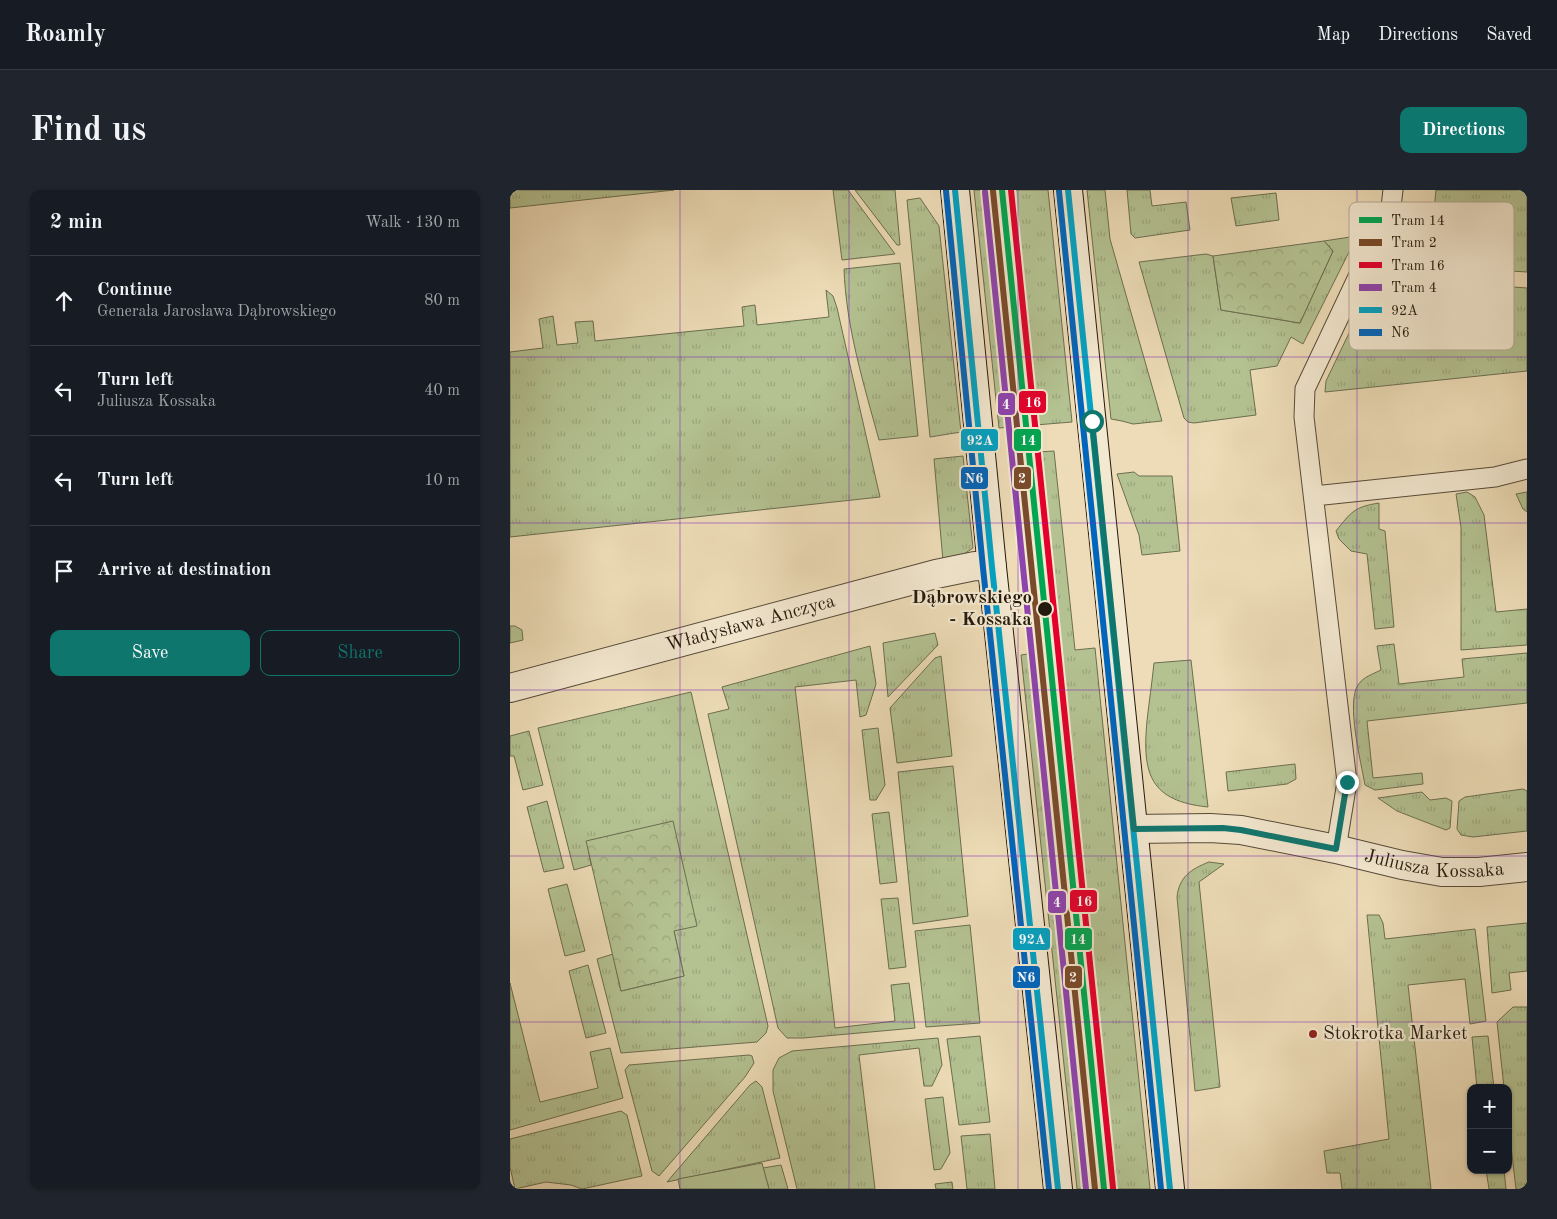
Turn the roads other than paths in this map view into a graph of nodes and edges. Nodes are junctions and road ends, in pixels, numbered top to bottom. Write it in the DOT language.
graph roads {
  1 [pos="955,190"];
  2 [pos="1068,190"];
  3 [pos="1349,296"];
  4 [pos="1527,469"];
  5 [pos="1314,496"];
  6 [pos="992,567"];
  7 [pos="510,688"];
  8 [pos="1134,829"];
  9 [pos="1336,849"];
  10 [pos="1527,867"];
  11 [pos="1058,1189"];
  12 [pos="1170,1189"];
  1 -- 6 [label="main road"];
  2 -- 8 [label="main road"];
  3 -- 5 [label="lane"];
  4 -- 5 [label="lane"];
  5 -- 9 [label="lane"];
  6 -- 7 [label="main road, Władysława Anczyca"];
  6 -- 11 [label="main road"];
  8 -- 9 [label="main road, Juliusza Kossaka"];
  8 -- 12 [label="main road"];
  9 -- 10 [label="main road, Juliusza Kossaka"];
}
